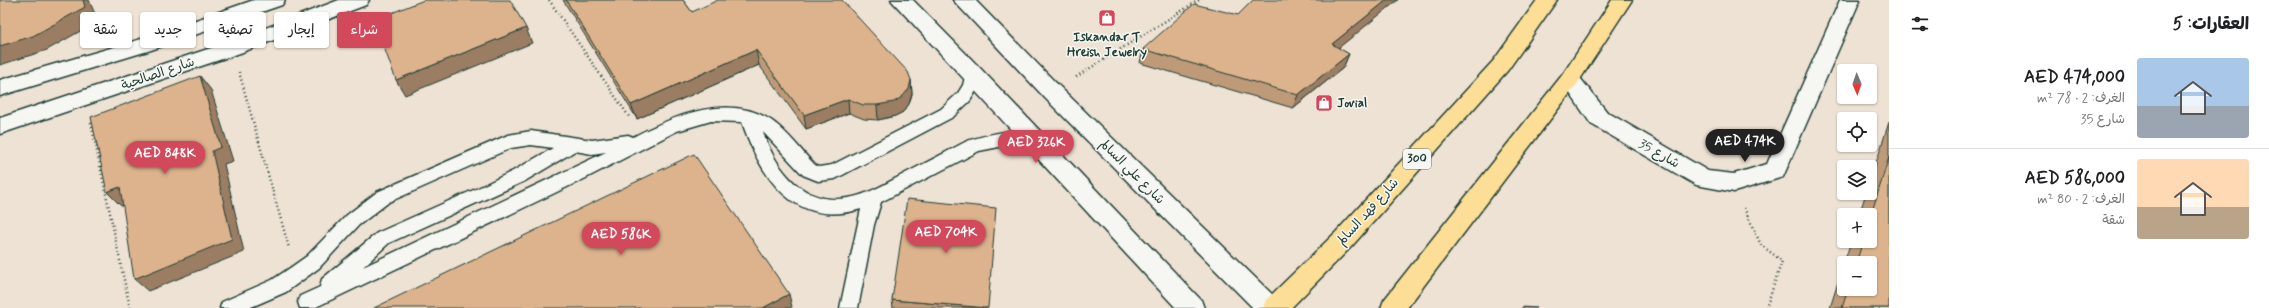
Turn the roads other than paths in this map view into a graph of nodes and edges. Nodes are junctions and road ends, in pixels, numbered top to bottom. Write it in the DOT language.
graph roads {
  1 [pos="274,0"];
  2 [pos="359,0"];
  3 [pos="901,0"];
  4 [pos="963,0"];
  5 [pos="1547,0"];
  6 [pos="1622,0"];
  7 [pos="1850,0"];
  8 [pos="973,73"];
  9 [pos="1570,79"];
  10 [pos="0,88"];
  11 [pos="749,117"];
  12 [pos="0,126"];
  13 [pos="644,138"];
  14 [pos="1035,139"];
  15 [pos="572,145"];
  16 [pos="873,198"];
  17 [pos="302,305"];
  18 [pos="229,308"];
  19 [pos="849,308"];
  20 [pos="1192,308"];
  21 [pos="1269,308"];
  22 [pos="1275,308"];
  23 [pos="1393,308"];
  1 -- 10 [label="street"];
  2 -- 12 [label="street, شارع الصالحية"];
  3 -- 8 [label="street"];
  4 -- 21 [label="street, شارع علي السالم"];
  5 -- 22 [label="main road, شارع فهد السالم / 300"];
  6 -- 9 [label="main road"];
  7 -- 9 [label="street, شارع 35"];
  8 -- 11 [label="lane"];
  8 -- 14 [label="street"];
  9 -- 23 [label="main road"];
  11 -- 13 [label="lane"];
  11 -- 16 [label="lane"];
  13 -- 15 [label="lane"];
  13 -- 17 [label="lane"];
  14 -- 16 [label="lane"];
  14 -- 20 [label="street"];
  15 -- 17 [label="lane"];
  15 -- 18 [label="lane"];
  16 -- 19 [label="lane"];
}
